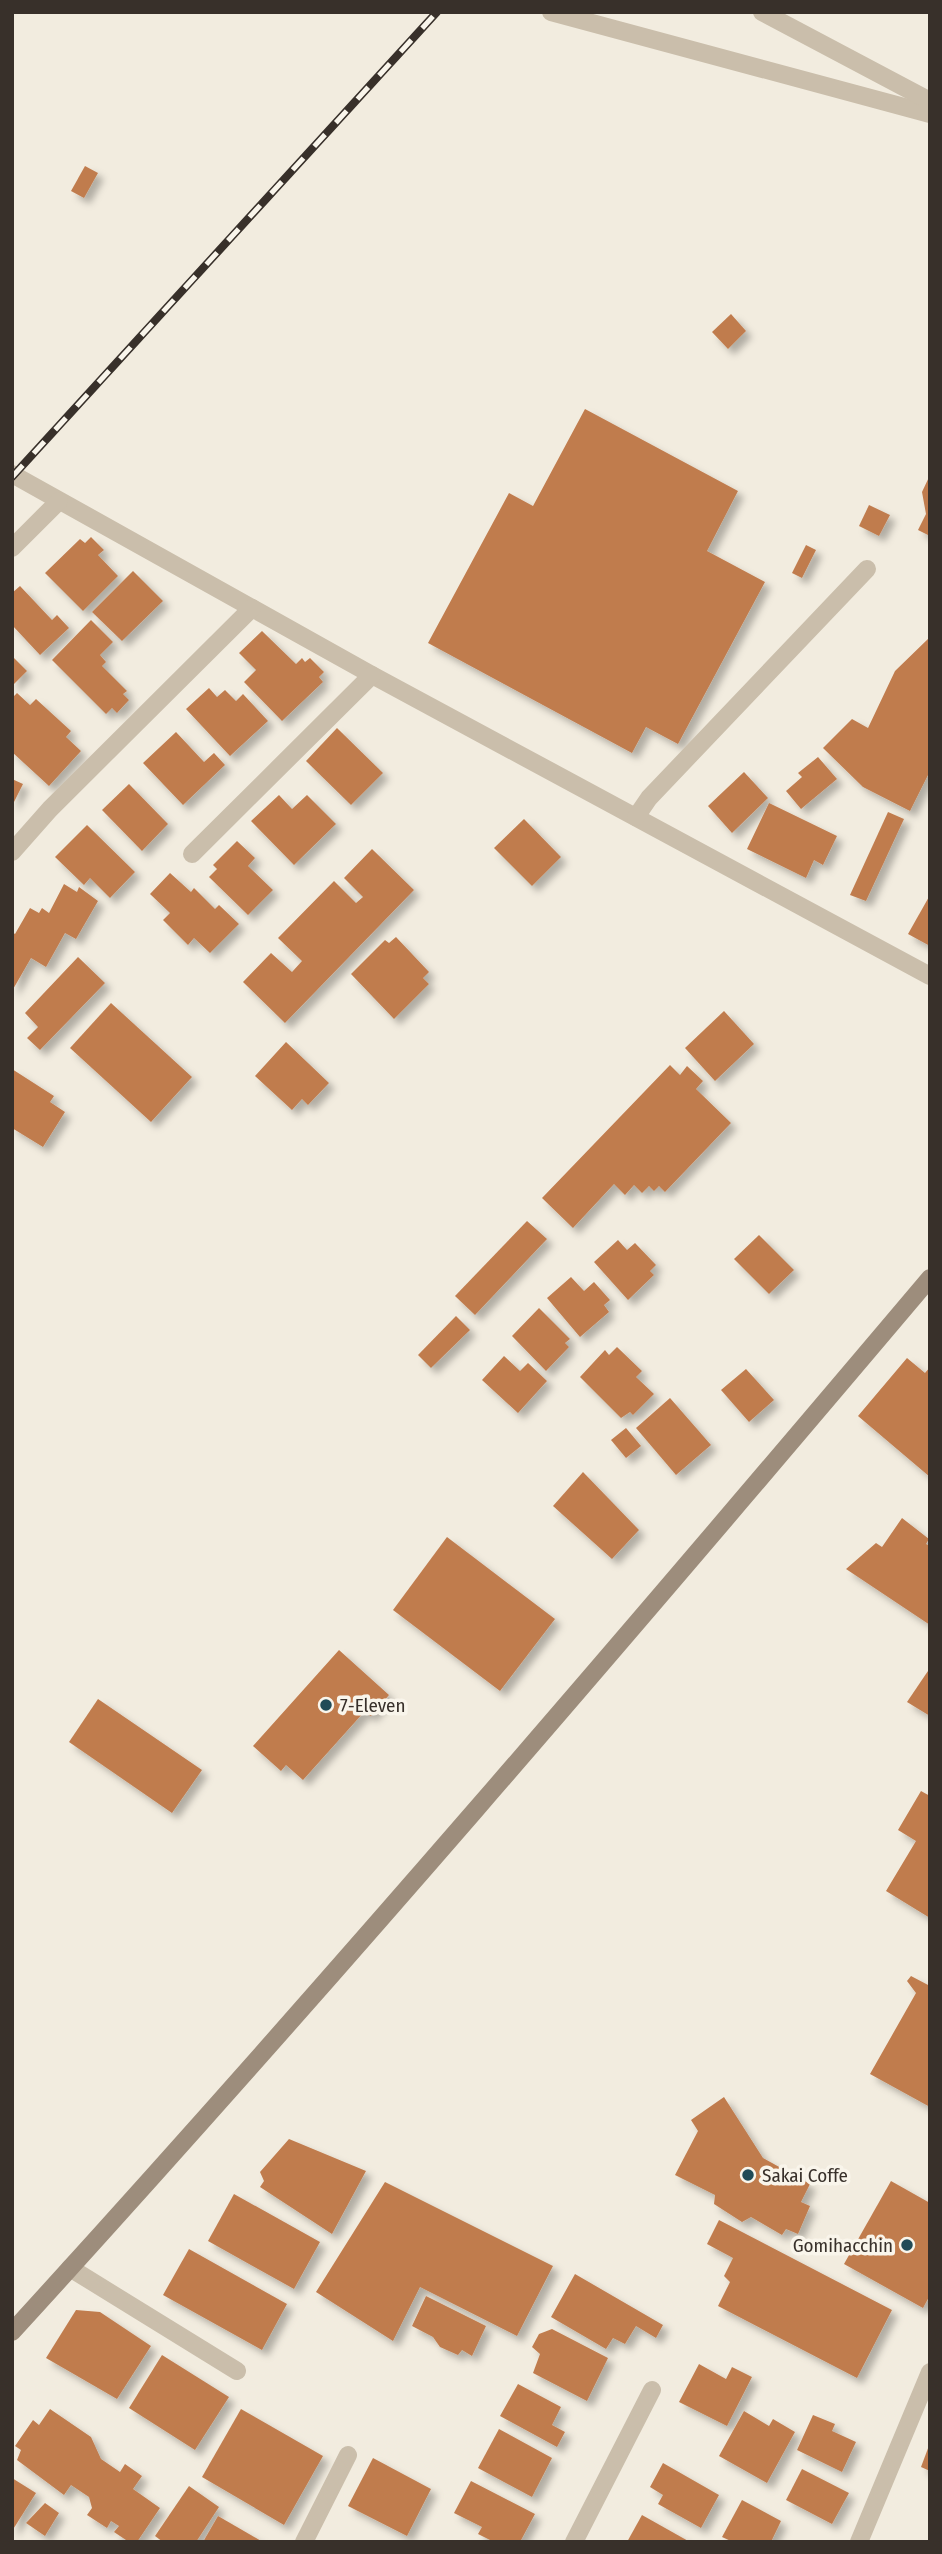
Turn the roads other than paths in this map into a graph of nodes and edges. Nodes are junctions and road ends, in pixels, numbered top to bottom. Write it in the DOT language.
graph roads {
  1 [pos="551,12"];
  2 [pos="762,12"];
  3 [pos="930,101"];
  4 [pos="930,114"];
  5 [pos="12,474"];
  6 [pos="59,501"];
  7 [pos="12,548"];
  8 [pos="867,569"];
  9 [pos="252,608"];
  10 [pos="372,675"];
  11 [pos="636,817"];
  12 [pos="12,852"];
  13 [pos="192,854"];
  14 [pos="930,976"];
  15 [pos="930,1278"];
  16 [pos="70,2267"];
  17 [pos="15,2323"];
  18 [pos="237,2371"];
  19 [pos="930,2372"];
  20 [pos="652,2390"];
  21 [pos="348,2455"];
  22 [pos="304,2542"];
  23 [pos="573,2542"];
  24 [pos="859,2542"];
  1 -- 4 [label="street"];
  2 -- 3 [label="street"];
  5 -- 6 [label="street"];
  6 -- 7 [label="street"];
  6 -- 9 [label="street"];
  8 -- 11 [label="street"];
  9 -- 10 [label="street"];
  9 -- 12 [label="street"];
  10 -- 11 [label="street"];
  10 -- 13 [label="street"];
  11 -- 14 [label="street"];
  15 -- 16 [label="street"];
  16 -- 17 [label="street"];
  16 -- 18 [label="street"];
  19 -- 24 [label="street"];
  20 -- 23 [label="street"];
  21 -- 22 [label="street"];
}
